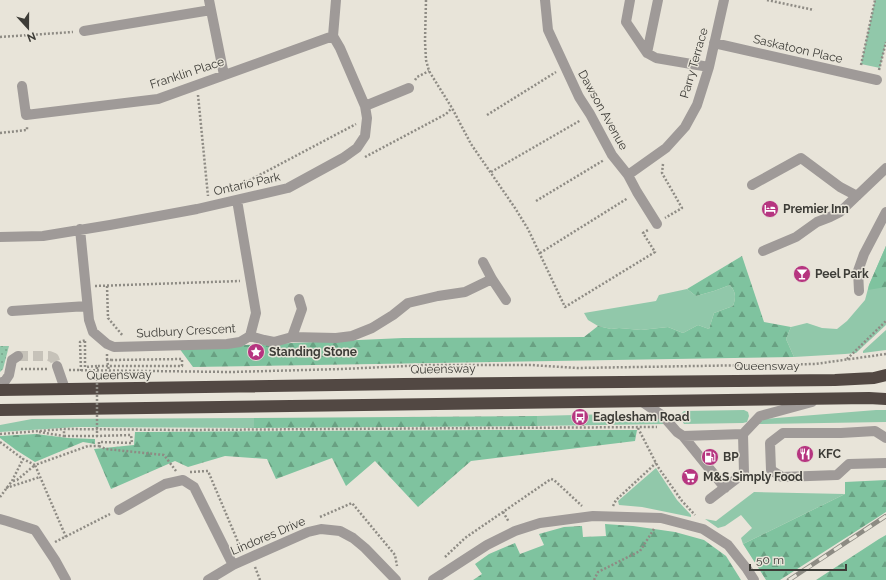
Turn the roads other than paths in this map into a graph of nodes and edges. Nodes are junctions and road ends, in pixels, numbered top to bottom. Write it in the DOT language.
graph roads {
  1 [pos="209,0"];
  2 [pos="336,0"];
  3 [pos="545,0"];
  4 [pos="630,0"];
  5 [pos="658,0"];
  6 [pos="724,0"];
  7 [pos="211,10"];
  8 [pos="84,31"];
  9 [pos="333,36"];
  10 [pos="714,43"];
  11 [pos="647,53"];
  12 [pos="709,67"];
  13 [pos="224,75"];
  14 [pos="877,80"];
  15 [pos="22,86"];
  16 [pos="409,88"];
  17 [pos="365,106"];
  18 [pos="886,168"];
  19 [pos="628,175"];
  20 [pos="752,185"];
  21 [pos="857,196"];
  22 [pos="236,200"];
  23 [pos="886,212"];
  24 [pos="657,224"];
  25 [pos="80,229"];
  26 [pos="0,237"];
  27 [pos="763,251"];
  28 [pos="483,262"];
  29 [pos="492,279"];
  30 [pos="859,291"];
  31 [pos="299,299"];
  32 [pos="506,300"];
  33 [pos="87,306"];
  34 [pos="12,311"];
  35 [pos="250,336"];
  36 [pos="292,337"];
  37 [pos="18,356"];
  38 [pos="57,368"];
  39 [pos="886,375"];
  40 [pos="0,383"];
  41 [pos="65,389"];
  42 [pos="0,390"];
  43 [pos="824,399"];
  44 [pos="886,399"];
  45 [pos="641,401"];
  46 [pos="0,410"];
  47 [pos="744,434"];
  48 [pos="683,436"];
  49 [pos="886,438"];
  50 [pos="886,463"];
  51 [pos="725,488"];
  52 [pos="710,499"];
  53 [pos="119,510"];
  54 [pos="0,519"];
  55 [pos="233,565"];
  56 [pos="66,580"];
  57 [pos="208,580"];
  58 [pos="396,580"];
  59 [pos="433,580"];
  60 [pos="754,580"];
  1 -- 7 [label="street"];
  2 -- 9 [label="street"];
  3 -- 19 [label="street, Dawson Avenue"];
  4 -- 11 [label="street"];
  5 -- 11 [label="street"];
  6 -- 10 [label="street, Parry Terrace"];
  7 -- 8 [label="street"];
  7 -- 13 [label="street"];
  9 -- 13 [label="street, Franklin Place"];
  9 -- 17 [label="street, Ontario Park"];
  10 -- 12 [label="street, Parry Terrace"];
  10 -- 14 [label="street, Saskatoon Place"];
  11 -- 12 [label="street"];
  12 -- 19 [label="street, Parry Terrace"];
  13 -- 15 [label="street, Franklin Place"];
  16 -- 17 [label="street"];
  17 -- 22 [label="street, Ontario Park"];
  18 -- 21 [label="street"];
  19 -- 24 [label="street, Dawson Avenue"];
  20 -- 21 [label="street"];
  21 -- 27 [label="street"];
  22 -- 25 [label="street, Ontario Park"];
  22 -- 35 [label="street, Sudbury Crescent"];
  23 -- 30 [label="street"];
  25 -- 26 [label="street, Ontario Park"];
  25 -- 33 [label="street, Sudbury Crescent"];
  28 -- 29 [label="street"];
  29 -- 32 [label="street"];
  29 -- 36 [label="street"];
  31 -- 36 [label="street"];
  33 -- 34 [label="street"];
  33 -- 35 [label="street, Sudbury Crescent"];
  35 -- 36 [label="street"];
  37 -- 40 [label="street"];
  38 -- 41 [label="street"];
  39 -- 41 [label="highway, Queensway"];
  41 -- 42 [label="highway, Queensway"];
  43 -- 44 [label="highway"];
  43 -- 45 [label="highway"];
  43 -- 47 [label="street"];
  45 -- 46 [label="highway"];
  45 -- 48 [label="street"];
  47 -- 48 [label="street"];
  47 -- 51 [label="street"];
  48 -- 51 [label="street"];
  49 -- 50 [label="street"];
  51 -- 52 [label="street"];
  53 -- 55 [label="street"];
  54 -- 56 [label="street"];
  55 -- 57 [label="street, Lindores Drive"];
  55 -- 58 [label="street, Lindores Drive"];
  59 -- 60 [label="street"];
}
